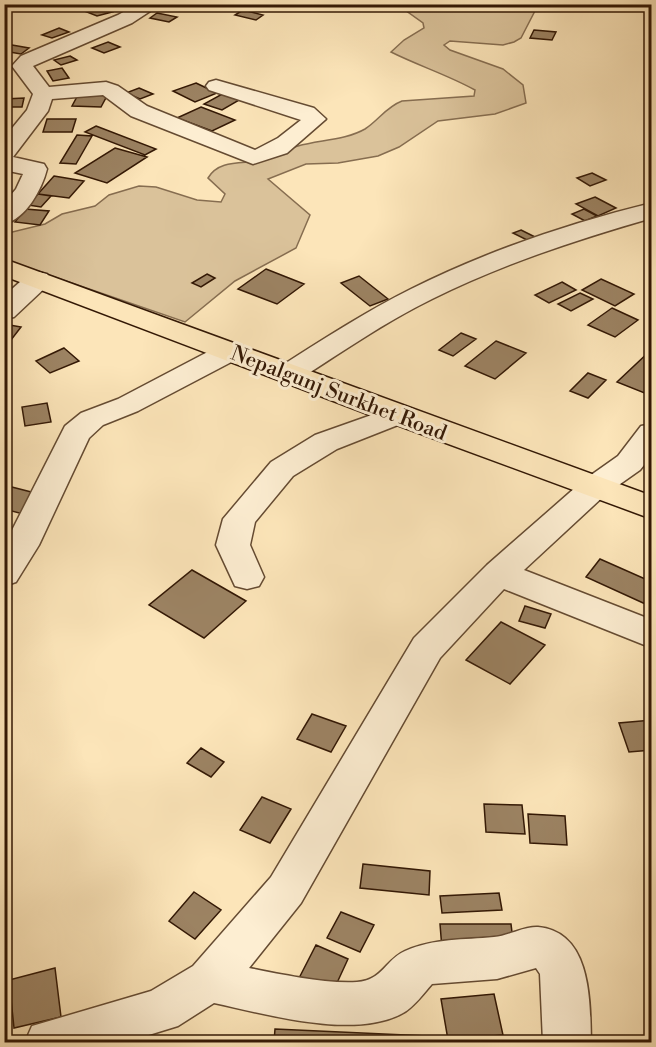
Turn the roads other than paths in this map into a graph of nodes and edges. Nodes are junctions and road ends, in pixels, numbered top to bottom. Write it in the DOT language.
graph roads {
  1 [pos="152,4"];
  2 [pos="216,86"];
  3 [pos="44,94"];
  4 [pos="4,154"];
  5 [pos="4,161"];
  6 [pos="651,210"];
  7 [pos="4,217"];
  8 [pos="24,274"];
  9 [pos="4,311"];
  10 [pos="228,352"];
  11 [pos="288,374"];
  12 [pos="397,416"];
  13 [pos="651,433"];
  14 [pos="595,487"];
  15 [pos="651,508"];
  16 [pos="499,573"];
  17 [pos="4,574"];
  18 [pos="247,577"];
  19 [pos="651,635"];
  20 [pos="208,981"];
  21 [pos="49,1042"];
  22 [pos="567,1042"];
  1 -- 3 [label="street"];
  2 -- 3 [label="street"];
  3 -- 4 [label="street"];
  5 -- 7 [label="street"];
  6 -- 11 [label="street"];
  8 -- 9 [label="street"];
  8 -- 10 [label="main road, Nepalgunj Surkhet Road"];
  10 -- 11 [label="main road, Nepalgunj Surkhet Road"];
  10 -- 17 [label="street"];
  11 -- 12 [label="main road, Nepalgunj Surkhet Road"];
  12 -- 14 [label="main road, Nepalgunj Surkhet Road"];
  12 -- 18 [label="street"];
  13 -- 14 [label="street"];
  14 -- 15 [label="main road, Nepalgunj Surkhet Road"];
  14 -- 16 [label="street"];
  16 -- 19 [label="street"];
  16 -- 20 [label="street"];
  20 -- 21 [label="street"];
  20 -- 22 [label="street"];
}
